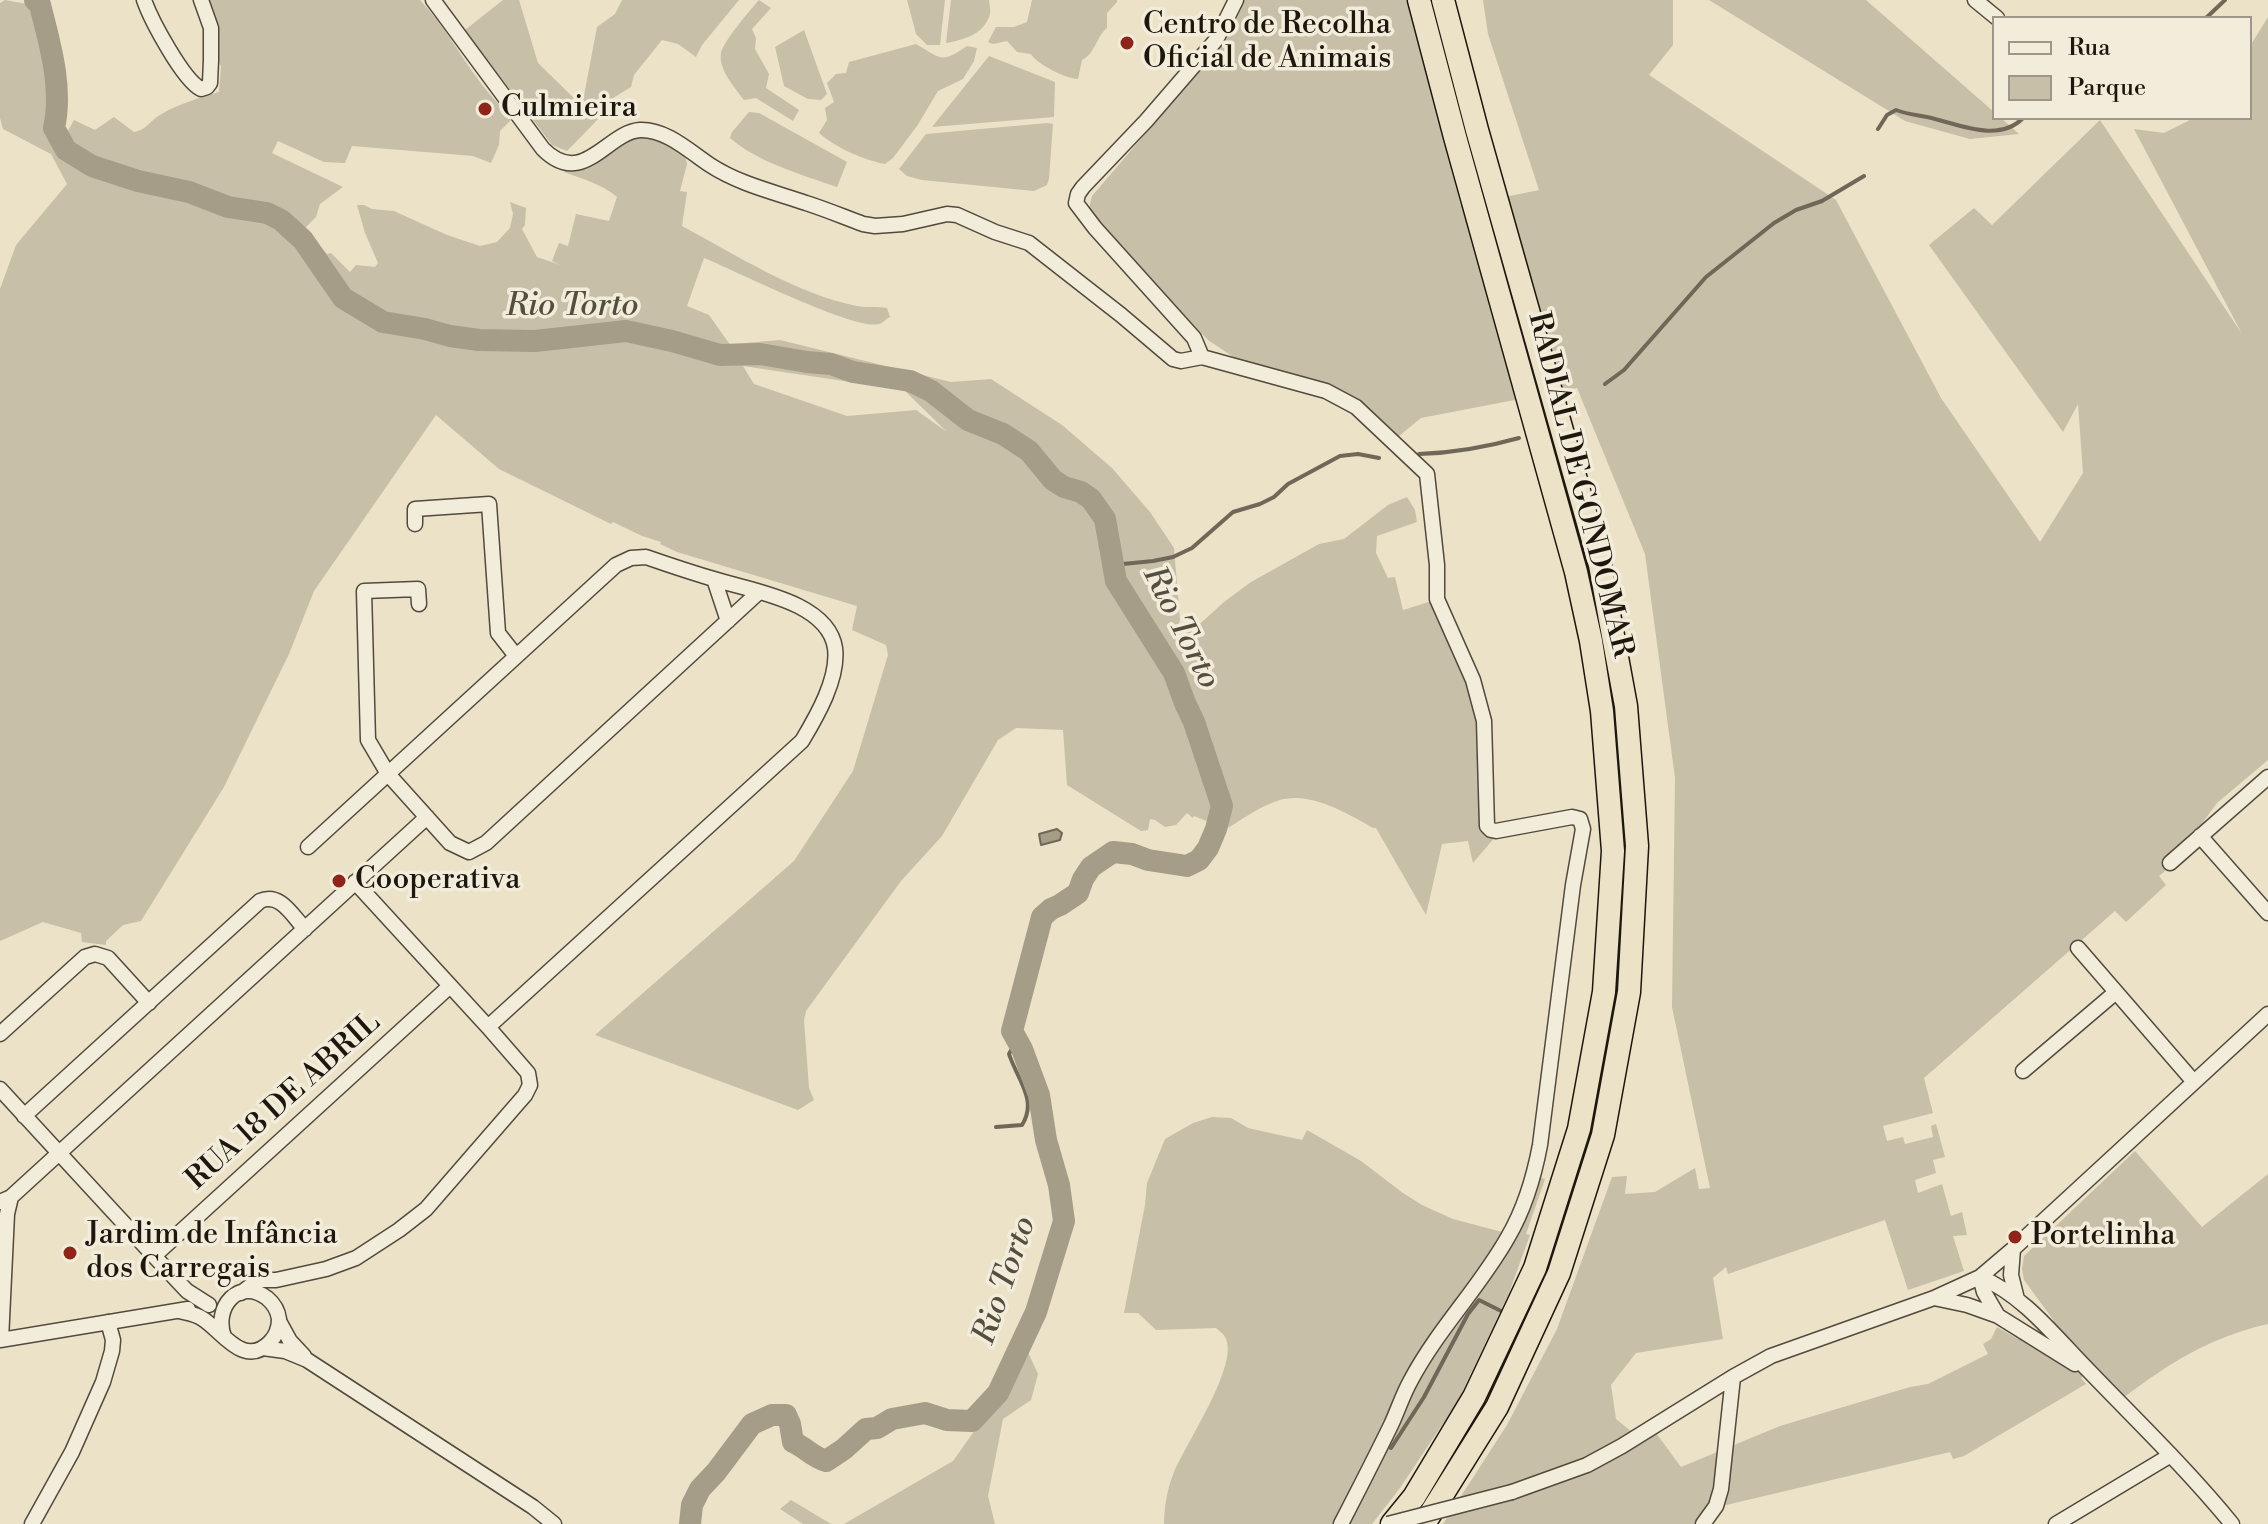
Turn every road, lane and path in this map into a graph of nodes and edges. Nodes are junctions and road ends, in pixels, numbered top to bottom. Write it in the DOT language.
graph roads {
  1 [pos="144,0"];
  2 [pos="201,0"];
  3 [pos="433,0"];
  4 [pos="1236,0"];
  5 [pos="1419,0"];
  6 [pos="1443,0"];
  7 [pos="1975,0"];
  8 [pos="1995,16"];
  9 [pos="1202,357"];
  10 [pos="415,524"];
  11 [pos="714,579"];
  12 [pos="759,592"];
  13 [pos="419,604"];
  14 [pos="728,621"];
  15 [pos="516,656"];
  16 [pos="388,774"];
  17 [pos="2268,777"];
  18 [pos="427,817"];
  19 [pos="2200,836"];
  20 [pos="308,847"];
  21 [pos="2170,863"];
  22 [pos="355,882"];
  23 [pos="2268,913"];
  24 [pos="305,929"];
  25 [pos="2078,948"];
  26 [pos="450,986"];
  27 [pos="2116,992"];
  28 [pos="149,1003"];
  29 [pos="2268,1014"];
  30 [pos="488,1027"];
  31 [pos="0,1034"];
  32 [pos="2023,1071"];
  33 [pos="2194,1082"];
  34 [pos="0,1089"];
  35 [pos="24,1116"];
  36 [pos="58,1153"];
  37 [pos="5,1199"];
  38 [pos="3,1236"];
  39 [pos="2013,1249"];
  40 [pos="154,1256"];
  41 [pos="1980,1277"];
  42 [pos="276,1280"];
  43 [pos="262,1295"];
  44 [pos="236,1296"];
  45 [pos="1934,1298"];
  46 [pos="2017,1299"];
  47 [pos="209,1305"];
  48 [pos="179,1311"];
  49 [pos="1998,1316"];
  50 [pos="279,1321"];
  51 [pos="108,1322"];
  52 [pos="224,1337"];
  53 [pos="1,1340"];
  54 [pos="263,1348"];
  55 [pos="307,1360"];
  56 [pos="1733,1377"];
  57 [pos="2095,1378"];
  58 [pos="2171,1455"];
  59 [pos="32,1524"];
  60 [pos="554,1524"];
  61 [pos="1341,1524"];
  62 [pos="1390,1524"];
  63 [pos="1424,1524"];
  64 [pos="1703,1524"];
  65 [pos="2056,1524"];
  66 [pos="2232,1524"];
  1 -- 2 [label="street"];
  3 -- 9 [label="street"];
  4 -- 9 [label="street"];
  5 -- 62 [label="highway, RADIAL DE GONDOMAR"];
  6 -- 63 [label="highway, RADIAL DE GONDOMAR"];
  7 -- 8 [label="street"];
  9 -- 61 [label="street"];
  10 -- 15 [label="street"];
  11 -- 12 [label="street"];
  11 -- 14 [label="street"];
  11 -- 15 [label="street"];
  12 -- 14 [label="street"];
  12 -- 30 [label="street"];
  13 -- 16 [label="street"];
  14 -- 18 [label="street"];
  15 -- 16 [label="street"];
  16 -- 18 [label="street"];
  16 -- 20 [label="street"];
  17 -- 19 [label="street"];
  18 -- 22 [label="street"];
  19 -- 21 [label="street"];
  19 -- 23 [label="street"];
  22 -- 24 [label="street"];
  22 -- 26 [label="street"];
  24 -- 28 [label="street"];
  24 -- 36 [label="street"];
  25 -- 27 [label="street"];
  26 -- 30 [label="street"];
  26 -- 40 [label="street, RUA 18 DE ABRIL"];
  27 -- 32 [label="street"];
  27 -- 33 [label="street"];
  28 -- 31 [label="street"];
  28 -- 35 [label="street"];
  29 -- 33 [label="street"];
  30 -- 42 [label="street"];
  33 -- 39 [label="street"];
  34 -- 35 [label="street"];
  35 -- 36 [label="street"];
  36 -- 37 [label="street"];
  36 -- 40 [label="street"];
  37 -- 38 [label="street"];
  38 -- 53 [label="street"];
  39 -- 41 [label="street"];
  39 -- 46 [label="street"];
  40 -- 47 [label="street"];
  41 -- 45 [label="street"];
  41 -- 46 [label="street"];
  41 -- 49 [label="street"];
  42 -- 43 [label="street"];
  42 -- 44 [label="street"];
  43 -- 44 [label="street"];
  43 -- 50 [label="street"];
  44 -- 47 [label="street"];
  44 -- 52 [label="street"];
  45 -- 49 [label="street"];
  45 -- 56 [label="street"];
  46 -- 57 [label="street"];
  47 -- 48 [label="street"];
  48 -- 51 [label="street"];
  48 -- 52 [label="street"];
  49 -- 57 [label="street"];
  50 -- 54 [label="street"];
  50 -- 55 [label="street"];
  51 -- 53 [label="street"];
  51 -- 59 [label="street"];
  52 -- 54 [label="street"];
  54 -- 55 [label="street"];
  55 -- 60 [label="street"];
  56 -- 62 [label="street, bridge"];
  56 -- 64 [label="street"];
  57 -- 58 [label="street"];
  58 -- 65 [label="street"];
  58 -- 66 [label="street"];
}
